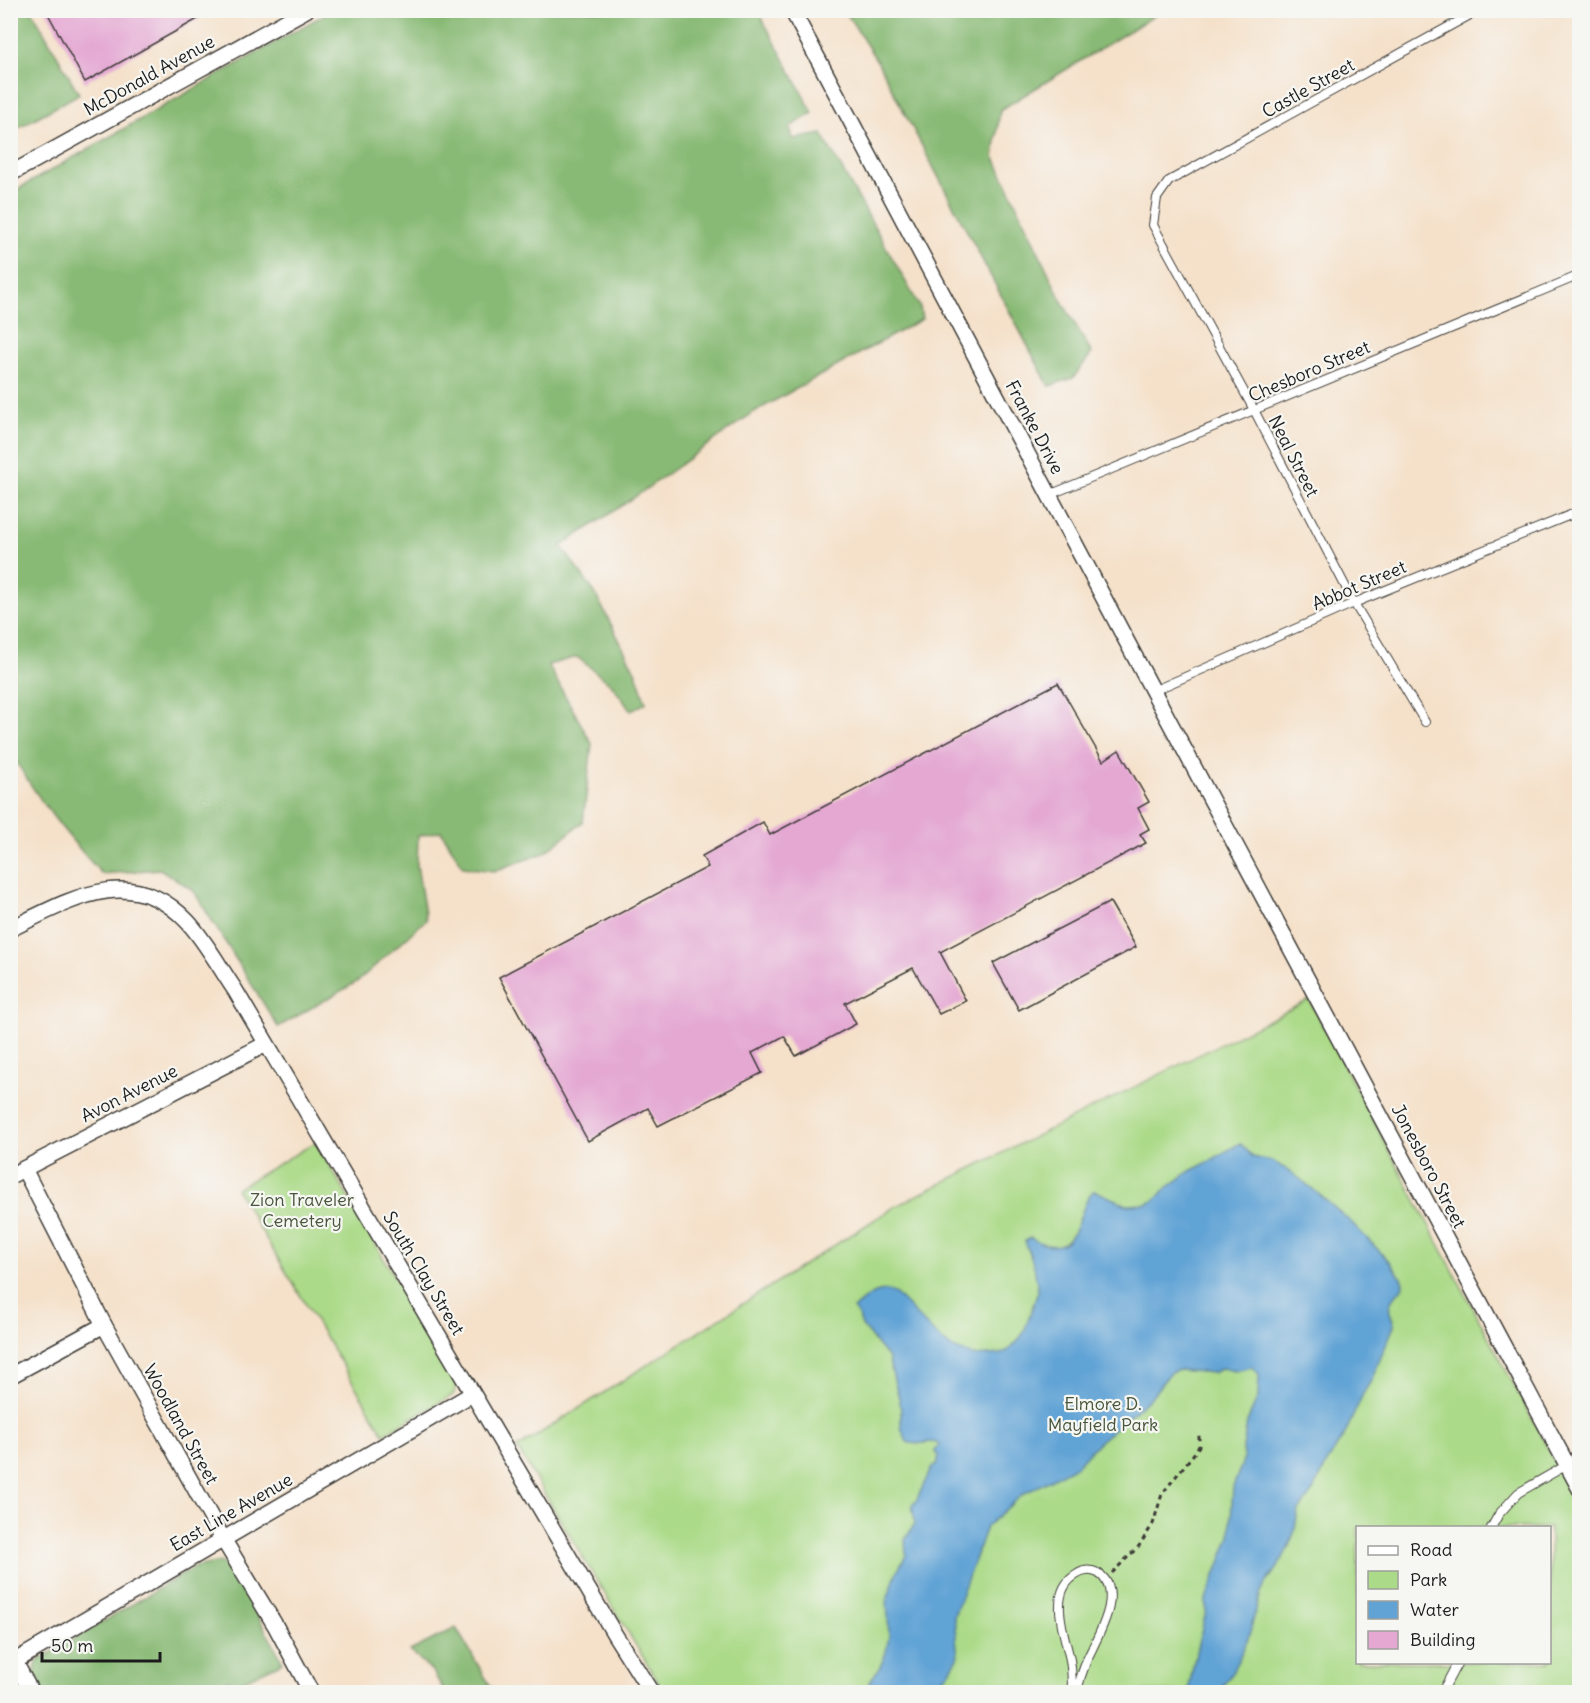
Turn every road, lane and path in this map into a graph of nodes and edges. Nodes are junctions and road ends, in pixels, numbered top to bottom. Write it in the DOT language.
graph roads {
  1 [pos="306,10"];
  2 [pos="792,10"];
  3 [pos="1479,10"];
  4 [pos="10,174"];
  5 [pos="1157,198"];
  6 [pos="1580,275"];
  7 [pos="1254,410"];
  8 [pos="1049,495"];
  9 [pos="1580,511"];
  10 [pos="1354,603"];
  11 [pos="1153,691"];
  12 [pos="1425,722"];
  13 [pos="1244,862"];
  14 [pos="10,929"];
  15 [pos="266,1044"];
  16 [pos="24,1169"];
  17 [pos="10,1176"];
  18 [pos="104,1325"];
  19 [pos="10,1376"];
  20 [pos="472,1394"];
  21 [pos="1199,1434"];
  22 [pos="1567,1465"];
  23 [pos="1580,1489"];
  24 [pos="1492,1526"];
  25 [pos="223,1539"];
  26 [pos="1104,1581"];
  27 [pos="13,1663"];
  28 [pos="1457,1664"];
  29 [pos="31,1692"];
  30 [pos="311,1692"];
  31 [pos="651,1692"];
  32 [pos="1072,1692"];
  33 [pos="1077,1692"];
  34 [pos="1442,1692"];
  1 -- 4 [label="street, McDonald Avenue"];
  2 -- 8 [label="street, Franke Drive"];
  3 -- 5 [label="lane, Castle Street"];
  5 -- 7 [label="lane, Neal Street"];
  6 -- 7 [label="lane, Chesboro Street"];
  7 -- 8 [label="lane, Chesboro Street"];
  7 -- 10 [label="lane, Neal Street"];
  8 -- 11 [label="street, Franke Drive"];
  9 -- 10 [label="lane, Abbot Street"];
  10 -- 11 [label="lane, Abbot Street"];
  10 -- 12 [label="lane, Neal Street"];
  11 -- 13 [label="street, Franke Drive"];
  13 -- 22 [label="street, Jonesboro Street"];
  14 -- 15 [label="street, South Clay Street"];
  15 -- 16 [label="street, Avon Avenue"];
  15 -- 20 [label="street, South Clay Street"];
  16 -- 17 [label="street, Avon Avenue"];
  16 -- 18 [label="street, Woodland Street"];
  18 -- 19 [label="street"];
  18 -- 25 [label="street, Woodland Street"];
  20 -- 25 [label="street, East Line Avenue"];
  20 -- 31 [label="street, South Clay Street"];
  21 -- 26 [label="path"];
  22 -- 23 [label="street, Jonesboro Street"];
  22 -- 24 [label="lane"];
  25 -- 27 [label="street, East Line Avenue"];
  25 -- 30 [label="street, Woodland Street"];
  26 -- 32 [label="lane"];
  26 -- 33 [label="lane"];
  27 -- 29 [label="street"];
  28 -- 34 [label="lane"];
}
